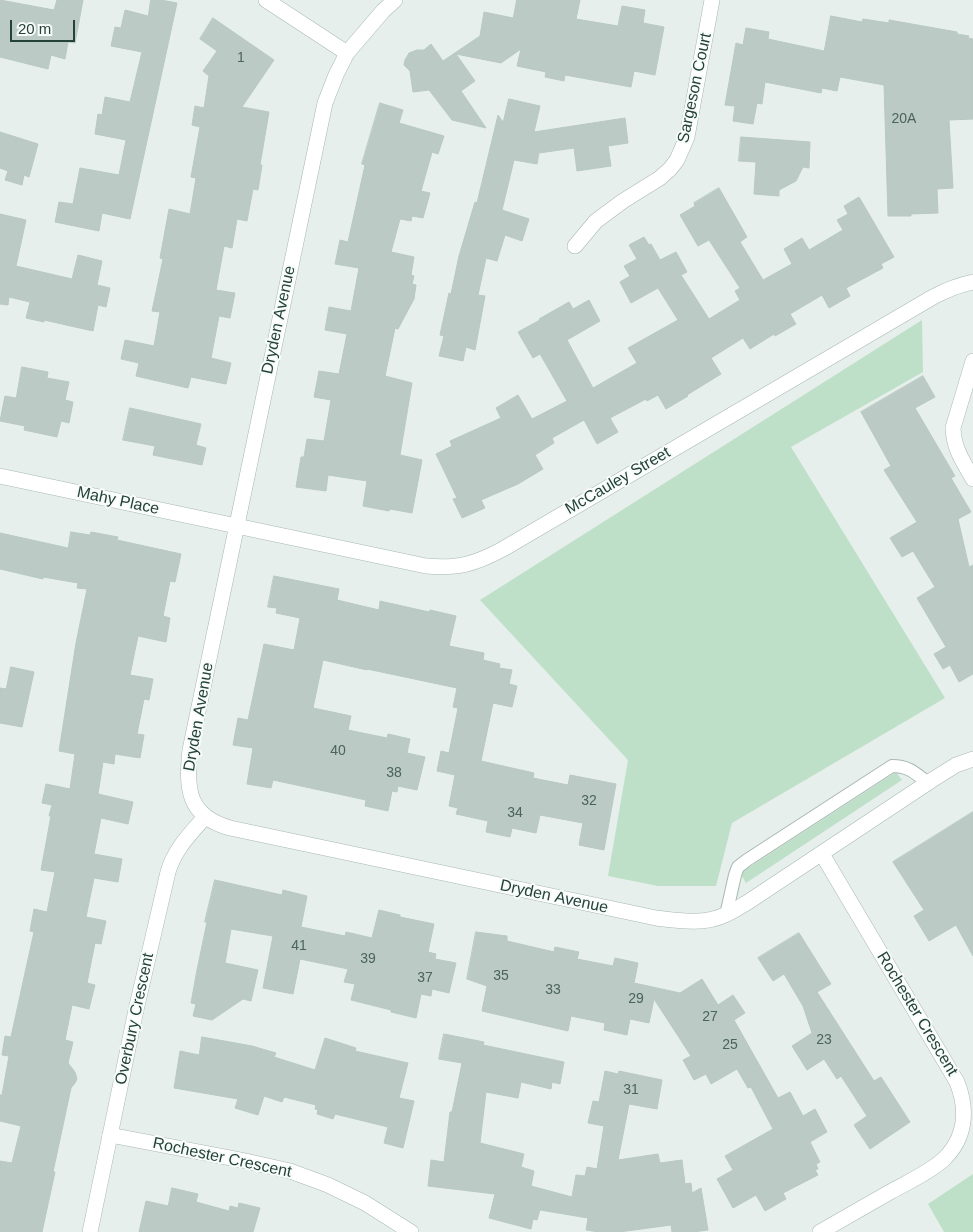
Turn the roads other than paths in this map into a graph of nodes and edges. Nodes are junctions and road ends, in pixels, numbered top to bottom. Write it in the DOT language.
graph roads {
  1 [pos="266,0"];
  2 [pos="395,0"];
  3 [pos="712,0"];
  4 [pos="347,53"];
  5 [pos="575,246"];
  6 [pos="973,282"];
  7 [pos="973,361"];
  8 [pos="0,476"];
  9 [pos="973,479"];
  10 [pos="236,526"];
  11 [pos="973,759"];
  12 [pos="928,783"];
  13 [pos="206,817"];
  14 [pos="822,854"];
  15 [pos="726,915"];
  16 [pos="110,1135"];
  17 [pos="90,1232"];
  18 [pos="411,1232"];
  19 [pos="820,1232"];
  1 -- 4 [label="street"];
  2 -- 4 [label="street, Dryden Avenue"];
  3 -- 5 [label="street, Sargeson Court"];
  4 -- 10 [label="street, Dryden Avenue"];
  6 -- 10 [label="street, McCauley Street"];
  7 -- 9 [label="street"];
  8 -- 10 [label="street, Mahy Place"];
  10 -- 13 [label="street, Dryden Avenue"];
  11 -- 12 [label="street, Dryden Avenue"];
  12 -- 14 [label="street, Dryden Avenue"];
  12 -- 15 [label="lane"];
  13 -- 15 [label="street, Dryden Avenue"];
  13 -- 16 [label="street, Overbury Crescent"];
  14 -- 15 [label="street, Dryden Avenue"];
  14 -- 19 [label="street, Rochester Crescent"];
  16 -- 17 [label="street, Overbury Crescent"];
  16 -- 18 [label="street, Rochester Crescent"];
}
